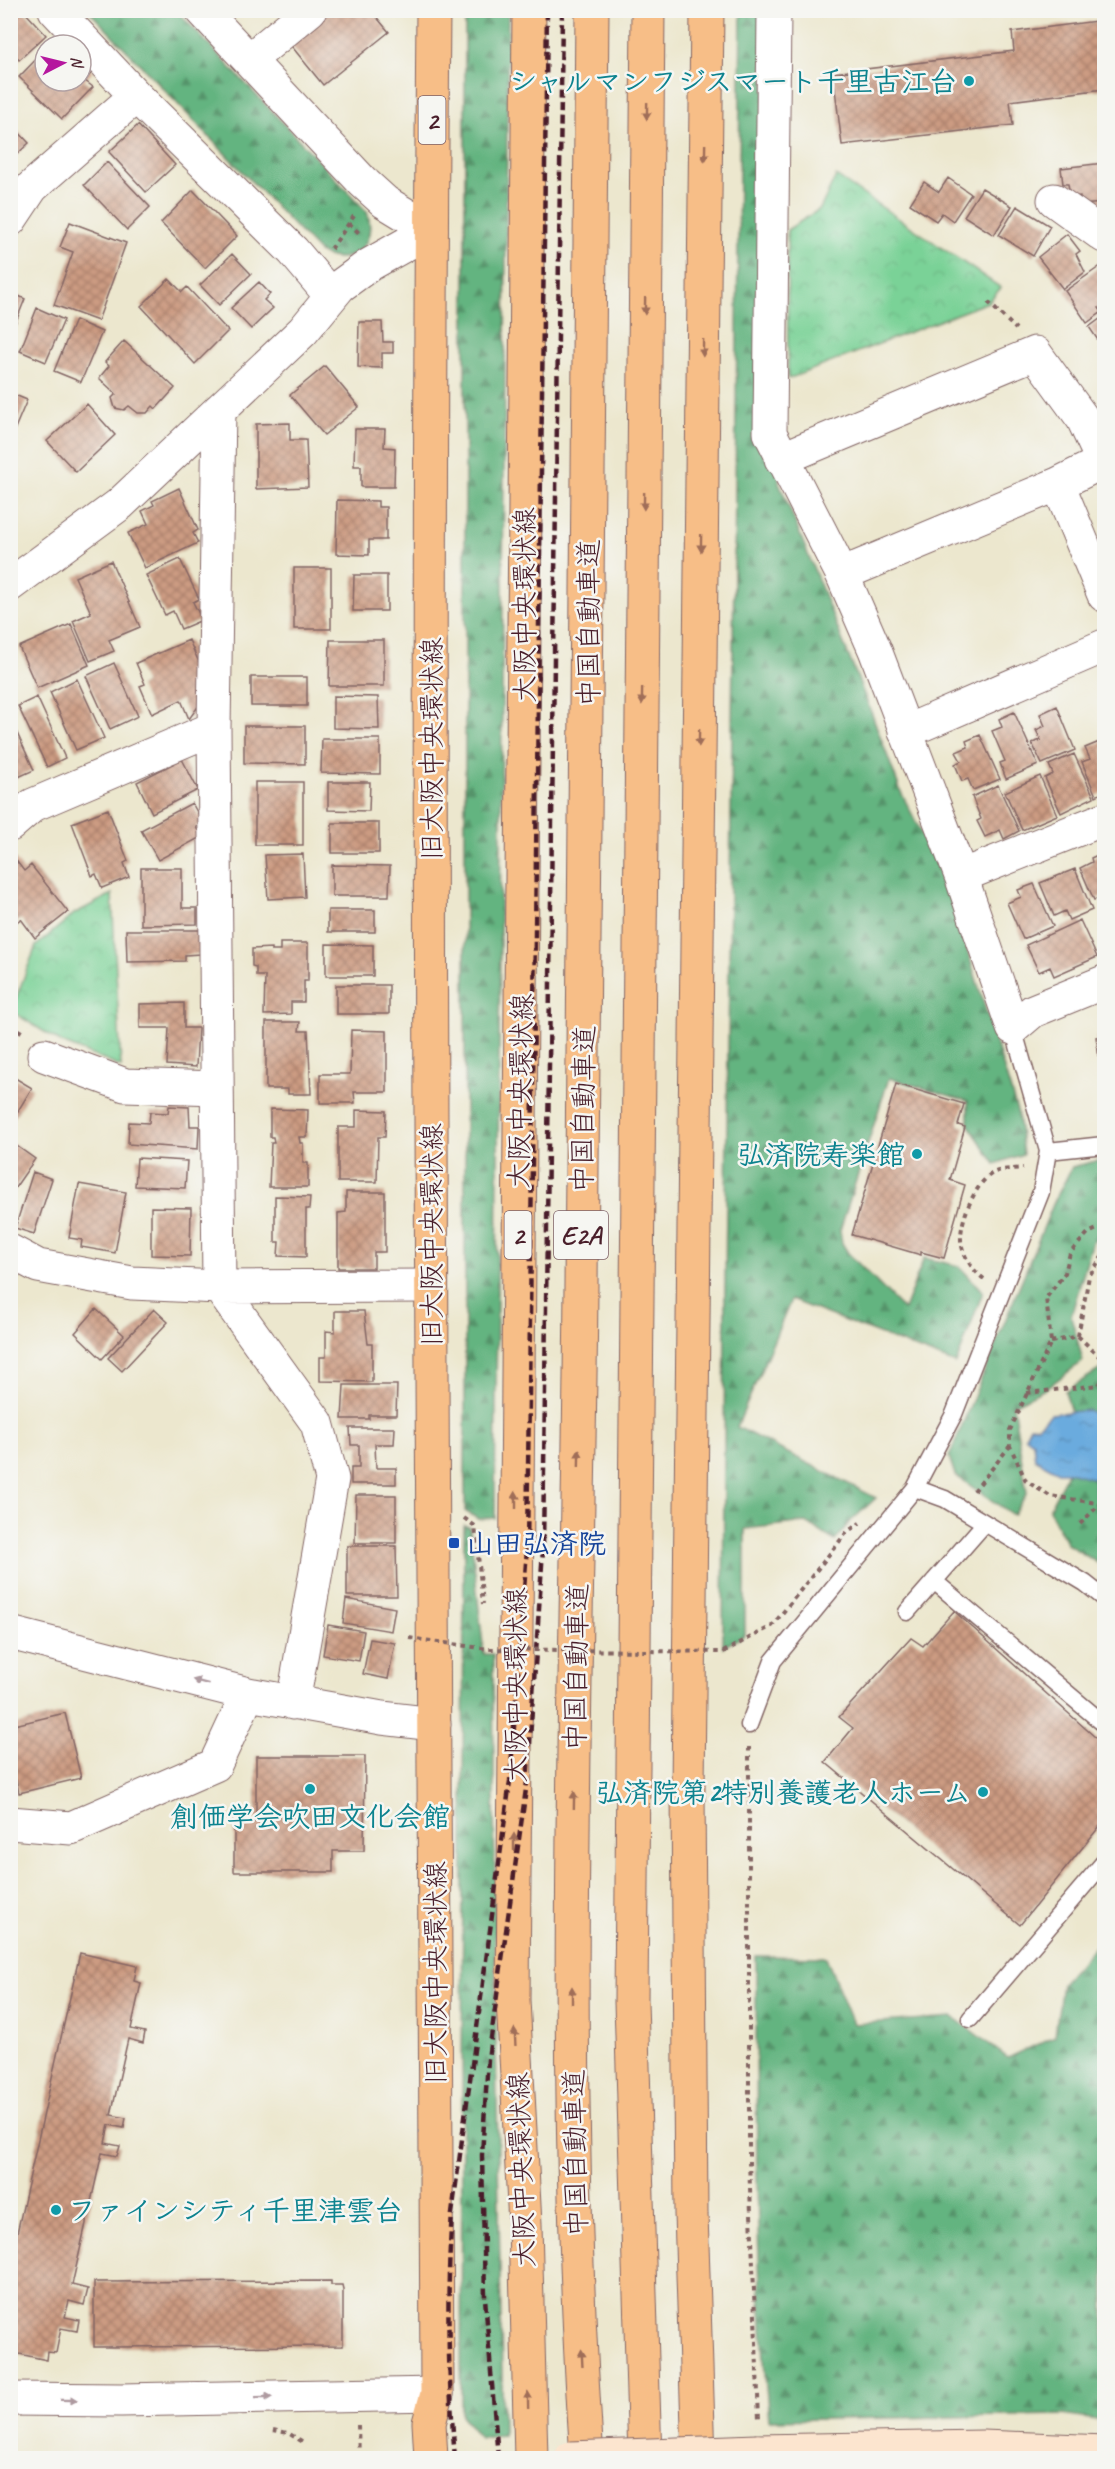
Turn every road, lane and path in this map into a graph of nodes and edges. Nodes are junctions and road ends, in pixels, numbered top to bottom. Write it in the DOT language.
graph roads {
  1 [pos="55,10"];
  2 [pos="202,10"];
  3 [pos="310,10"];
  4 [pos="433,10"];
  5 [pos="529,10"];
  6 [pos="592,10"];
  7 [pos="648,10"];
  8 [pos="707,10"];
  9 [pos="774,10"];
  10 [pos="249,60"];
  11 [pos="136,96"];
  12 [pos="1054,200"];
  13 [pos="10,220"];
  14 [pos="431,230"];
  15 [pos="1104,236"];
  16 [pos="367,241"];
  17 [pos="326,257"];
  18 [pos="331,296"];
  19 [pos="219,410"];
  20 [pos="782,459"];
  21 [pos="1103,461"];
  22 [pos="1058,484"];
  23 [pos="842,574"];
  24 [pos="10,585"];
  25 [pos="1104,595"];
  26 [pos="1104,646"];
  27 [pos="214,728"];
  28 [pos="905,732"];
  29 [pos="1104,819"];
  30 [pos="10,825"];
  31 [pos="961,876"];
  32 [pos="1104,982"];
  33 [pos="1013,1028"];
  34 [pos="44,1055"];
  35 [pos="217,1088"];
  36 [pos="1104,1145"];
  37 [pos="1046,1159"];
  38 [pos="1104,1226"];
  39 [pos="10,1251"];
  40 [pos="1104,1254"];
  41 [pos="431,1286"];
  42 [pos="219,1287"];
  43 [pos="1003,1289"];
  44 [pos="1078,1336"];
  45 [pos="1051,1342"];
  46 [pos="1104,1361"];
  47 [pos="1104,1379"];
  48 [pos="1026,1393"];
  49 [pos="1010,1446"];
  50 [pos="915,1488"];
  51 [pos="1102,1504"];
  52 [pos="960,1508"];
  53 [pos="456,1513"];
  54 [pos="860,1523"];
  55 [pos="985,1523"];
  56 [pos="1080,1524"];
  57 [pos="934,1581"];
  58 [pos="1104,1598"];
  59 [pos="907,1612"];
  60 [pos="484,1615"];
  61 [pos="10,1633"];
  62 [pos="409,1638"];
  63 [pos="486,1638"];
  64 [pos="488,1649"];
  65 [pos="248,1694"];
  66 [pos="293,1703"];
  67 [pos="434,1724"];
  68 [pos="1104,1724"];
  69 [pos="749,1725"];
  70 [pos="10,1823"];
  71 [pos="1104,1862"];
  72 [pos="970,2019"];
  73 [pos="437,2394"];
  74 [pos="10,2398"];
  75 [pos="358,2420"];
  76 [pos="759,2440"];
  77 [pos="1104,2452"];
  78 [pos="359,2458"];
  79 [pos="431,2458"];
  80 [pos="531,2458"];
  81 [pos="571,2458"];
  82 [pos="587,2458"];
  83 [pos="645,2458"];
  84 [pos="699,2458"];
  1 -- 11 [label="street"];
  2 -- 10 [label="street"];
  3 -- 10 [label="street"];
  4 -- 14 [label="main road, 旧大阪中央環状線 / 2"];
  80 -- 5 [label="main road, 大阪中央環状線 / 2, one-way"];
  82 -- 6 [label="main road, 中国自動車道 / E2A, one-way"];
  7 -- 83 [label="main road, 中国自動車道 / E2A, one-way"];
  8 -- 84 [label="main road, one-way"];
  9 -- 20 [label="street"];
  10 -- 14 [label="street"];
  11 -- 13 [label="street"];
  11 -- 18 [label="street"];
  12 -- 15 [label="street"];
  14 -- 18 [label="street"];
  14 -- 41 [label="main road, 旧大阪中央環状線 / 2"];
  16 -- 17 [label="path"];
  18 -- 19 [label="street"];
  19 -- 24 [label="street"];
  19 -- 27 [label="street"];
  20 -- 21 [label="street"];
  20 -- 23 [label="street"];
  21 -- 22 [label="street"];
  22 -- 23 [label="street"];
  22 -- 25 [label="street"];
  23 -- 28 [label="street"];
  26 -- 28 [label="street"];
  27 -- 30 [label="street"];
  27 -- 35 [label="street"];
  28 -- 31 [label="street"];
  29 -- 31 [label="street"];
  31 -- 33 [label="street"];
  32 -- 33 [label="street"];
  33 -- 37 [label="lane"];
  34 -- 35 [label="street"];
  35 -- 42 [label="street"];
  36 -- 37 [label="lane"];
  37 -- 43 [label="lane"];
  37 -- 43 [label="path"];
  38 -- 45 [label="path"];
  39 -- 42 [label="street"];
  40 -- 44 [label="path"];
  41 -- 42 [label="street"];
  41 -- 67 [label="main road, 旧大阪中央環状線 / 2"];
  42 -- 66 [label="street"];
  43 -- 50 [label="lane"];
  44 -- 45 [label="path"];
  44 -- 46 [label="path"];
  45 -- 48 [label="path"];
  47 -- 48 [label="path"];
  48 -- 49 [label="path"];
  49 -- 51 [label="path"];
  49 -- 52 [label="path"];
  50 -- 52 [label="lane"];
  50 -- 69 [label="lane"];
  51 -- 56 [label="path"];
  52 -- 55 [label="lane"];
  53 -- 60 [label="path"];
  54 -- 64 [label="path, bridge"];
  55 -- 57 [label="lane"];
  55 -- 58 [label="lane"];
  57 -- 59 [label="lane"];
  57 -- 68 [label="lane"];
  65 -- 61 [label="street, one-way"];
  62 -- 64 [label="path, bridge"];
  63 -- 64 [label="path"];
  65 -- 66 [label="street"];
  65 -- 70 [label="street"];
  66 -- 67 [label="street"];
  67 -- 73 [label="main road, 旧大阪中央環状線 / 2"];
  69 -- 76 [label="path"];
  71 -- 72 [label="lane"];
  74 -- 73 [label="street, one-way"];
  73 -- 79 [label="main road, 旧大阪中央環状線 / 2"];
  75 -- 78 [label="path"];
  76 -- 77 [label="main road"];
  76 -- 81 [label="main road, bridge"];
}
